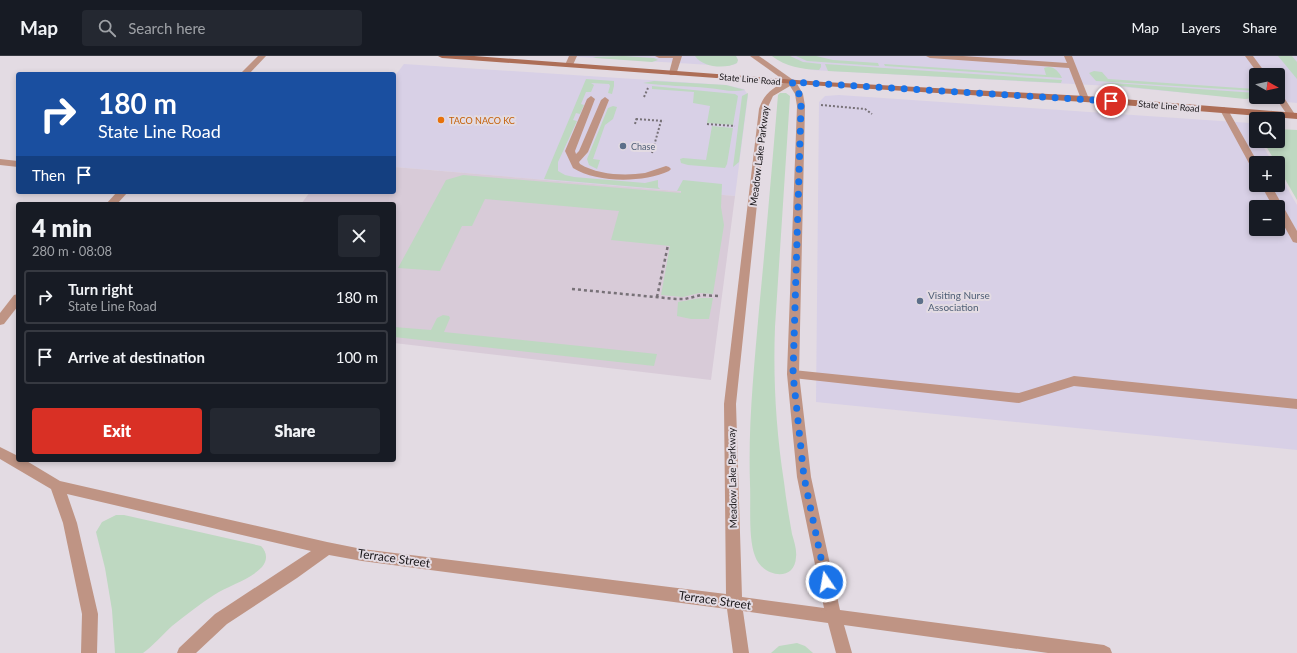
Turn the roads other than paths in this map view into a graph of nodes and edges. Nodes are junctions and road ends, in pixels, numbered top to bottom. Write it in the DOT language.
graph roads {
  1 [pos="262,56"];
  2 [pos="442,56"];
  3 [pos="573,56"];
  4 [pos="659,56"];
  5 [pos="754,56"];
  6 [pos="930,56"];
  7 [pos="1068,56"];
  8 [pos="1249,56"];
  9 [pos="678,57"];
  10 [pos="569,65"];
  11 [pos="1072,66"];
  12 [pos="1258,68"];
  13 [pos="246,72"];
  14 [pos="673,73"];
  15 [pos="792,82"];
  16 [pos="591,99"];
  17 [pos="1085,99"];
  18 [pos="605,100"];
  19 [pos="1285,104"];
  20 [pos="1224,110"];
  21 [pos="1295,116"];
  22 [pos="1250,156"];
  23 [pos="0,162"];
  24 [pos="574,162"];
  25 [pos="16,164"];
  26 [pos="666,169"];
  27 [pos="1270,192"];
  28 [pos="121,194"];
  29 [pos="113,202"];
  30 [pos="1297,240"];
  31 [pos="16,301"];
  32 [pos="0,321"];
  33 [pos="793,374"];
  34 [pos="1297,404"];
  35 [pos="0,452"];
  36 [pos="16,462"];
  37 [pos="17,462"];
  38 [pos="57,486"];
  39 [pos="327,548"];
  40 [pos="734,603"];
  41 [pos="834,617"];
  42 [pos="89,653"];
  43 [pos="185,653"];
  44 [pos="740,653"];
  45 [pos="844,653"];
  46 [pos="1104,653"];
  1 -- 13 [label="street"];
  2 -- 10 [label="main road, State Line Road"];
  3 -- 10 [label="street"];
  4 -- 9 [label="street"];
  5 -- 15 [label="street"];
  6 -- 11 [label="street"];
  7 -- 11 [label="street"];
  8 -- 12 [label="street"];
  9 -- 14 [label="street"];
  10 -- 14 [label="main road, State Line Road"];
  11 -- 17 [label="street"];
  14 -- 15 [label="main road, State Line Road"];
  15 -- 17 [label="main road, State Line Road"];
  15 -- 33 [label="street"];
  15 -- 40 [label="street, Meadow Lake Parkway"];
  16 -- 24 [label="street"];
  17 -- 20 [label="main road, State Line Road"];
  18 -- 24 [label="street"];
  19 -- 21 [label="street"];
  20 -- 21 [label="main road, State Line Road"];
  20 -- 22 [label="street"];
  23 -- 25 [label="street"];
  24 -- 26 [label="street"];
  27 -- 30 [label="street"];
  28 -- 29 [label="street"];
  31 -- 32 [label="street"];
  33 -- 34 [label="street"];
  33 -- 41 [label="street"];
  35 -- 36 [label="street, Terrace Street"];
  37 -- 38 [label="street, Terrace Street"];
  38 -- 39 [label="street, Terrace Street"];
  38 -- 42 [label="street"];
  39 -- 40 [label="street, Terrace Street"];
  39 -- 43 [label="street"];
  40 -- 41 [label="street, Terrace Street"];
  40 -- 44 [label="street, Meadow Lake Parkway"];
  41 -- 45 [label="street"];
  41 -- 46 [label="street, Terrace Street"];
}
